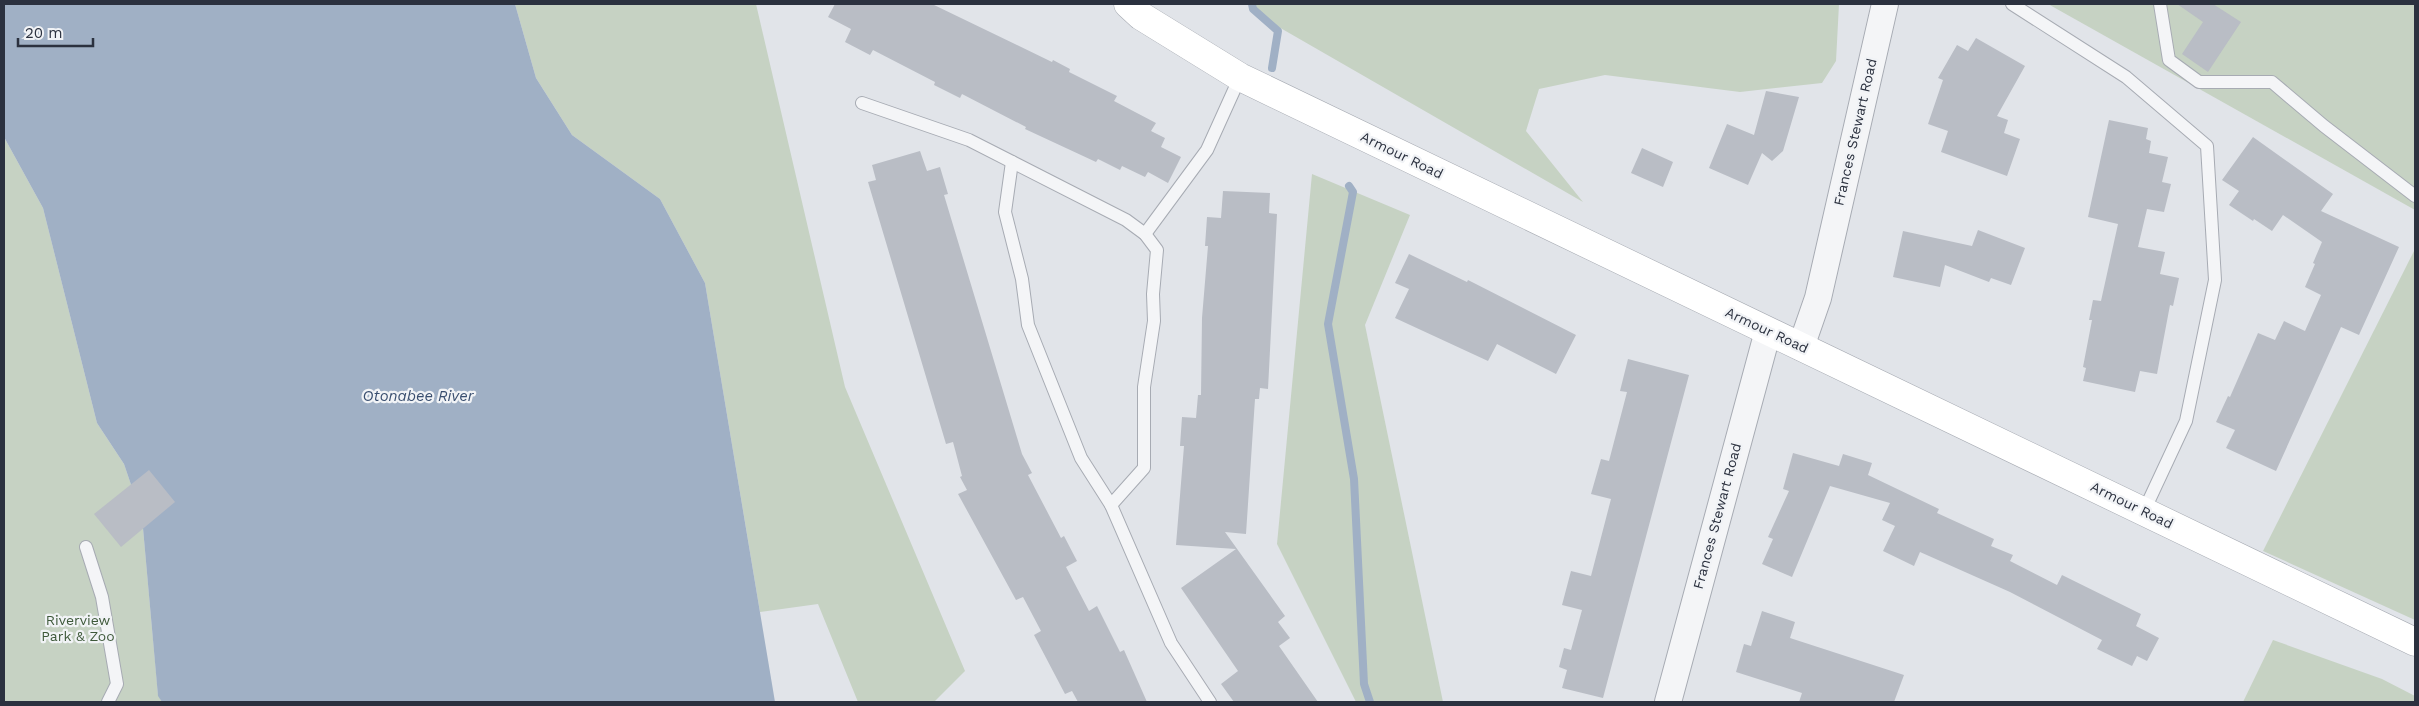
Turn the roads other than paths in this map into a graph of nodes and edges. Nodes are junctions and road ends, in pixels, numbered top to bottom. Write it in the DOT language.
graph roads {
  1 [pos="1128,4"];
  2 [pos="1885,4"];
  3 [pos="2012,4"];
  4 [pos="2160,4"];
  5 [pos="1240,77"];
  6 [pos="862,103"];
  7 [pos="1012,162"];
  8 [pos="2415,196"];
  9 [pos="1145,234"];
  10 [pos="1768,331"];
  11 [pos="1801,347"];
  12 [pos="1111,505"];
  13 [pos="2144,511"];
  14 [pos="86,548"];
  15 [pos="2415,642"];
  16 [pos="108,702"];
  17 [pos="1210,702"];
  18 [pos="1668,702"];
  1 -- 5 [label="main road, Armour Road"];
  2 -- 11 [label="street, Frances Stewart Road"];
  3 -- 13 [label="lane"];
  4 -- 8 [label="lane"];
  5 -- 9 [label="lane"];
  5 -- 10 [label="main road, Armour Road"];
  6 -- 7 [label="lane"];
  7 -- 9 [label="lane"];
  7 -- 12 [label="lane"];
  9 -- 12 [label="lane"];
  10 -- 11 [label="main road, Armour Road"];
  10 -- 18 [label="street, Frances Stewart Road"];
  11 -- 13 [label="main road, Armour Road"];
  12 -- 17 [label="lane"];
  13 -- 15 [label="main road, Armour Road"];
  14 -- 16 [label="lane"];
}
